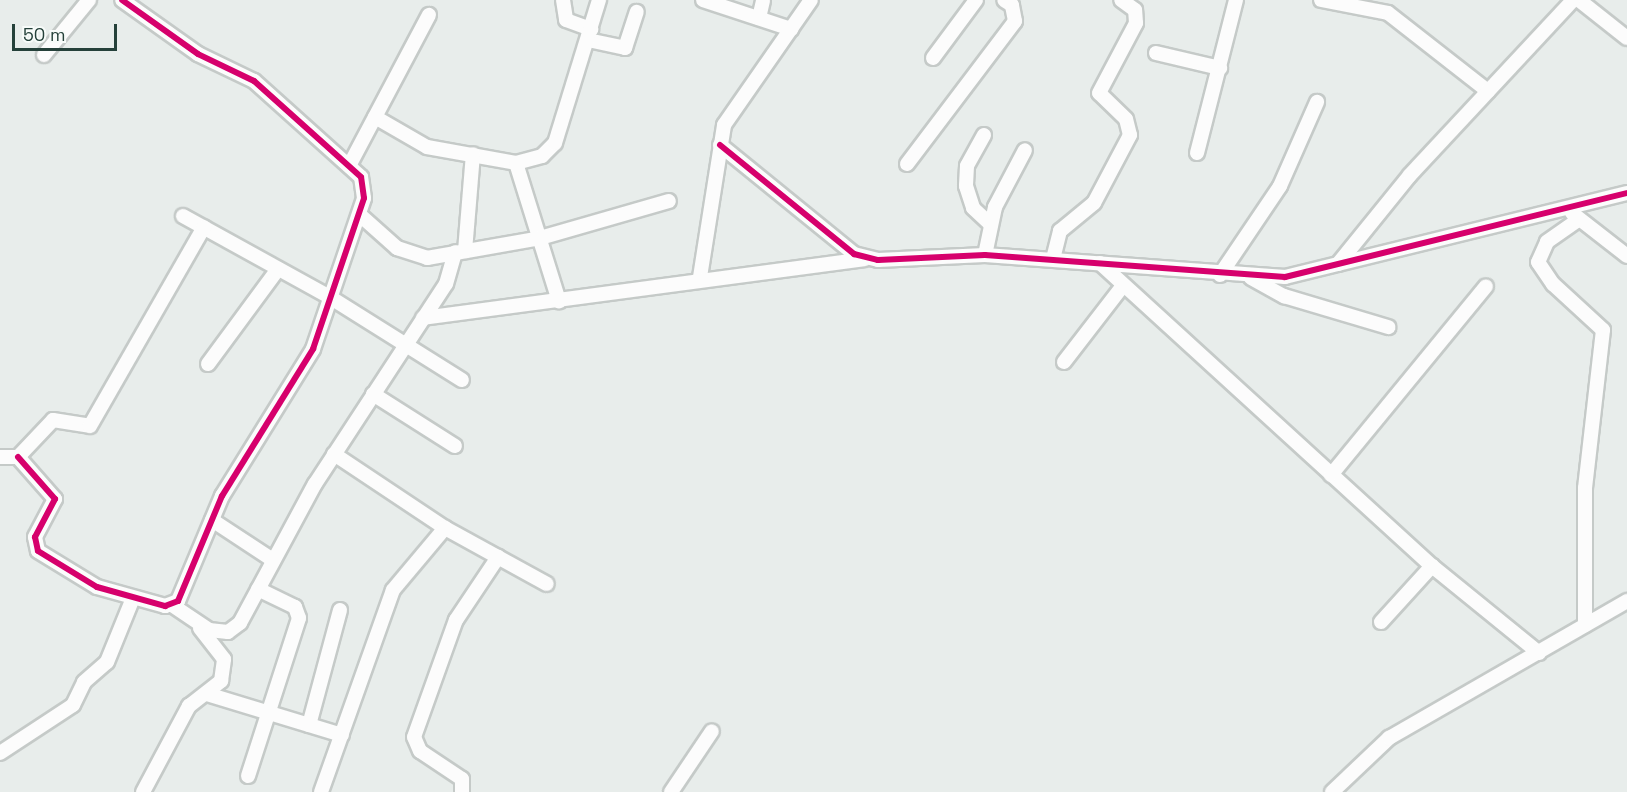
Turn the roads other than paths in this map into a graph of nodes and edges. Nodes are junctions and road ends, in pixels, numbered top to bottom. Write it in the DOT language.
graph roads {
  1 [pos="89,0"];
  2 [pos="122,0"];
  3 [pos="562,0"];
  4 [pos="599,0"];
  5 [pos="703,0"];
  6 [pos="763,0"];
  7 [pos="811,0"];
  8 [pos="976,0"];
  9 [pos="1004,0"];
  10 [pos="1121,0"];
  11 [pos="1236,0"];
  12 [pos="1321,0"];
  13 [pos="1573,0"];
  14 [pos="1580,0"];
  15 [pos="1555,4"];
  16 [pos="637,12"];
  17 [pos="429,15"];
  18 [pos="759,18"];
  19 [pos="791,29"];
  20 [pos="590,34"];
  21 [pos="1626,34"];
  22 [pos="1156,53"];
  23 [pos="44,55"];
  24 [pos="933,58"];
  25 [pos="1220,68"];
  26 [pos="1488,91"];
  27 [pos="1317,102"];
  28 [pos="375,117"];
  29 [pos="984,135"];
  30 [pos="720,146"];
  31 [pos="1025,150"];
  32 [pos="1197,153"];
  33 [pos="473,154"];
  34 [pos="516,163"];
  35 [pos="907,164"];
  36 [pos="349,166"];
  37 [pos="1627,193"];
  38 [pos="669,201"];
  39 [pos="1566,208"];
  40 [pos="360,215"];
  41 [pos="183,216"];
  42 [pos="1578,220"];
  43 [pos="989,223"];
  44 [pos="204,227"];
  45 [pos="540,238"];
  46 [pos="460,252"];
  47 [pos="985,255"];
  48 [pos="1627,256"];
  49 [pos="865,259"];
  50 [pos="1053,260"];
  51 [pos="1100,263"];
  52 [pos="1338,264"];
  53 [pos="278,269"];
  54 [pos="1220,274"];
  55 [pos="700,277"];
  56 [pos="1249,278"];
  57 [pos="1486,286"];
  58 [pos="1122,287"];
  59 [pos="328,296"];
  60 [pos="559,301"];
  61 [pos="423,318"];
  62 [pos="1388,327"];
  63 [pos="406,344"];
  64 [pos="1064,362"];
  65 [pos="208,364"];
  66 [pos="462,380"];
  67 [pos="373,394"];
  68 [pos="455,446"];
  69 [pos="334,454"];
  70 [pos="0,457"];
  71 [pos="18,458"];
  72 [pos="1331,475"];
  73 [pos="212,520"];
  74 [pos="445,528"];
  75 [pos="498,557"];
  76 [pos="273,560"];
  77 [pos="1432,566"];
  78 [pos="547,584"];
  79 [pos="258,589"];
  80 [pos="133,597"];
  81 [pos="1627,601"];
  82 [pos="172,605"];
  83 [pos="340,610"];
  84 [pos="1381,622"];
  85 [pos="1585,625"];
  86 [pos="197,626"];
  87 [pos="1539,653"];
  88 [pos="207,694"];
  89 [pos="270,714"];
  90 [pos="309,725"];
  91 [pos="712,731"];
  92 [pos="342,735"];
  93 [pos="0,753"];
  94 [pos="248,776"];
  95 [pos="143,792"];
  96 [pos="321,792"];
  97 [pos="462,792"];
  98 [pos="671,792"];
  99 [pos="1332,792"];
  1 -- 23 [label="street"];
  2 -- 36 [label="street"];
  3 -- 20 [label="street"];
  4 -- 20 [label="street"];
  5 -- 18 [label="street"];
  6 -- 18 [label="street"];
  7 -- 19 [label="street"];
  8 -- 24 [label="street"];
  9 -- 35 [label="street"];
  10 -- 50 [label="street"];
  11 -- 25 [label="street"];
  12 -- 26 [label="street"];
  13 -- 15 [label="street"];
  14 -- 21 [label="street"];
  15 -- 26 [label="street"];
  16 -- 20 [label="street"];
  17 -- 28 [label="street"];
  18 -- 19 [label="street"];
  19 -- 30 [label="street"];
  20 -- 34 [label="street"];
  22 -- 25 [label="street"];
  25 -- 32 [label="street"];
  26 -- 52 [label="street"];
  27 -- 54 [label="street"];
  28 -- 33 [label="street"];
  28 -- 36 [label="street"];
  29 -- 43 [label="street"];
  30 -- 49 [label="street"];
  30 -- 55 [label="street"];
  31 -- 43 [label="street"];
  33 -- 34 [label="street"];
  33 -- 46 [label="street"];
  34 -- 45 [label="street"];
  36 -- 40 [label="street"];
  37 -- 39 [label="street"];
  38 -- 45 [label="street"];
  39 -- 42 [label="street"];
  39 -- 52 [label="street"];
  40 -- 46 [label="street"];
  40 -- 59 [label="street"];
  41 -- 44 [label="street"];
  42 -- 48 [label="street"];
  42 -- 85 [label="street"];
  43 -- 47 [label="street"];
  44 -- 53 [label="street"];
  44 -- 71 [label="street"];
  45 -- 46 [label="street"];
  45 -- 60 [label="street"];
  46 -- 61 [label="street"];
  47 -- 49 [label="street"];
  47 -- 50 [label="street"];
  49 -- 55 [label="street"];
  50 -- 51 [label="street"];
  51 -- 54 [label="street"];
  51 -- 58 [label="street"];
  52 -- 56 [label="street"];
  53 -- 59 [label="street"];
  53 -- 65 [label="street"];
  54 -- 56 [label="street"];
  55 -- 60 [label="street"];
  56 -- 62 [label="street"];
  57 -- 72 [label="street"];
  58 -- 64 [label="street"];
  58 -- 72 [label="street"];
  59 -- 63 [label="street"];
  59 -- 73 [label="street"];
  60 -- 61 [label="street"];
  61 -- 63 [label="street"];
  63 -- 66 [label="street"];
  63 -- 67 [label="street"];
  67 -- 68 [label="street"];
  67 -- 69 [label="street"];
  69 -- 74 [label="street"];
  69 -- 76 [label="street"];
  70 -- 71 [label="street"];
  71 -- 80 [label="street"];
  72 -- 77 [label="street"];
  73 -- 76 [label="street"];
  73 -- 82 [label="street"];
  74 -- 75 [label="street"];
  74 -- 92 [label="street"];
  75 -- 78 [label="street"];
  75 -- 97 [label="street"];
  76 -- 79 [label="street"];
  77 -- 84 [label="street"];
  77 -- 87 [label="street"];
  79 -- 86 [label="street"];
  79 -- 89 [label="street"];
  80 -- 82 [label="street"];
  80 -- 93 [label="street"];
  81 -- 85 [label="street"];
  82 -- 86 [label="street"];
  83 -- 90 [label="street"];
  85 -- 87 [label="street"];
  86 -- 88 [label="street"];
  87 -- 99 [label="street"];
  88 -- 89 [label="street"];
  88 -- 95 [label="street"];
  89 -- 90 [label="street"];
  89 -- 94 [label="street"];
  90 -- 92 [label="street"];
  91 -- 98 [label="street"];
  92 -- 96 [label="street"];
}
